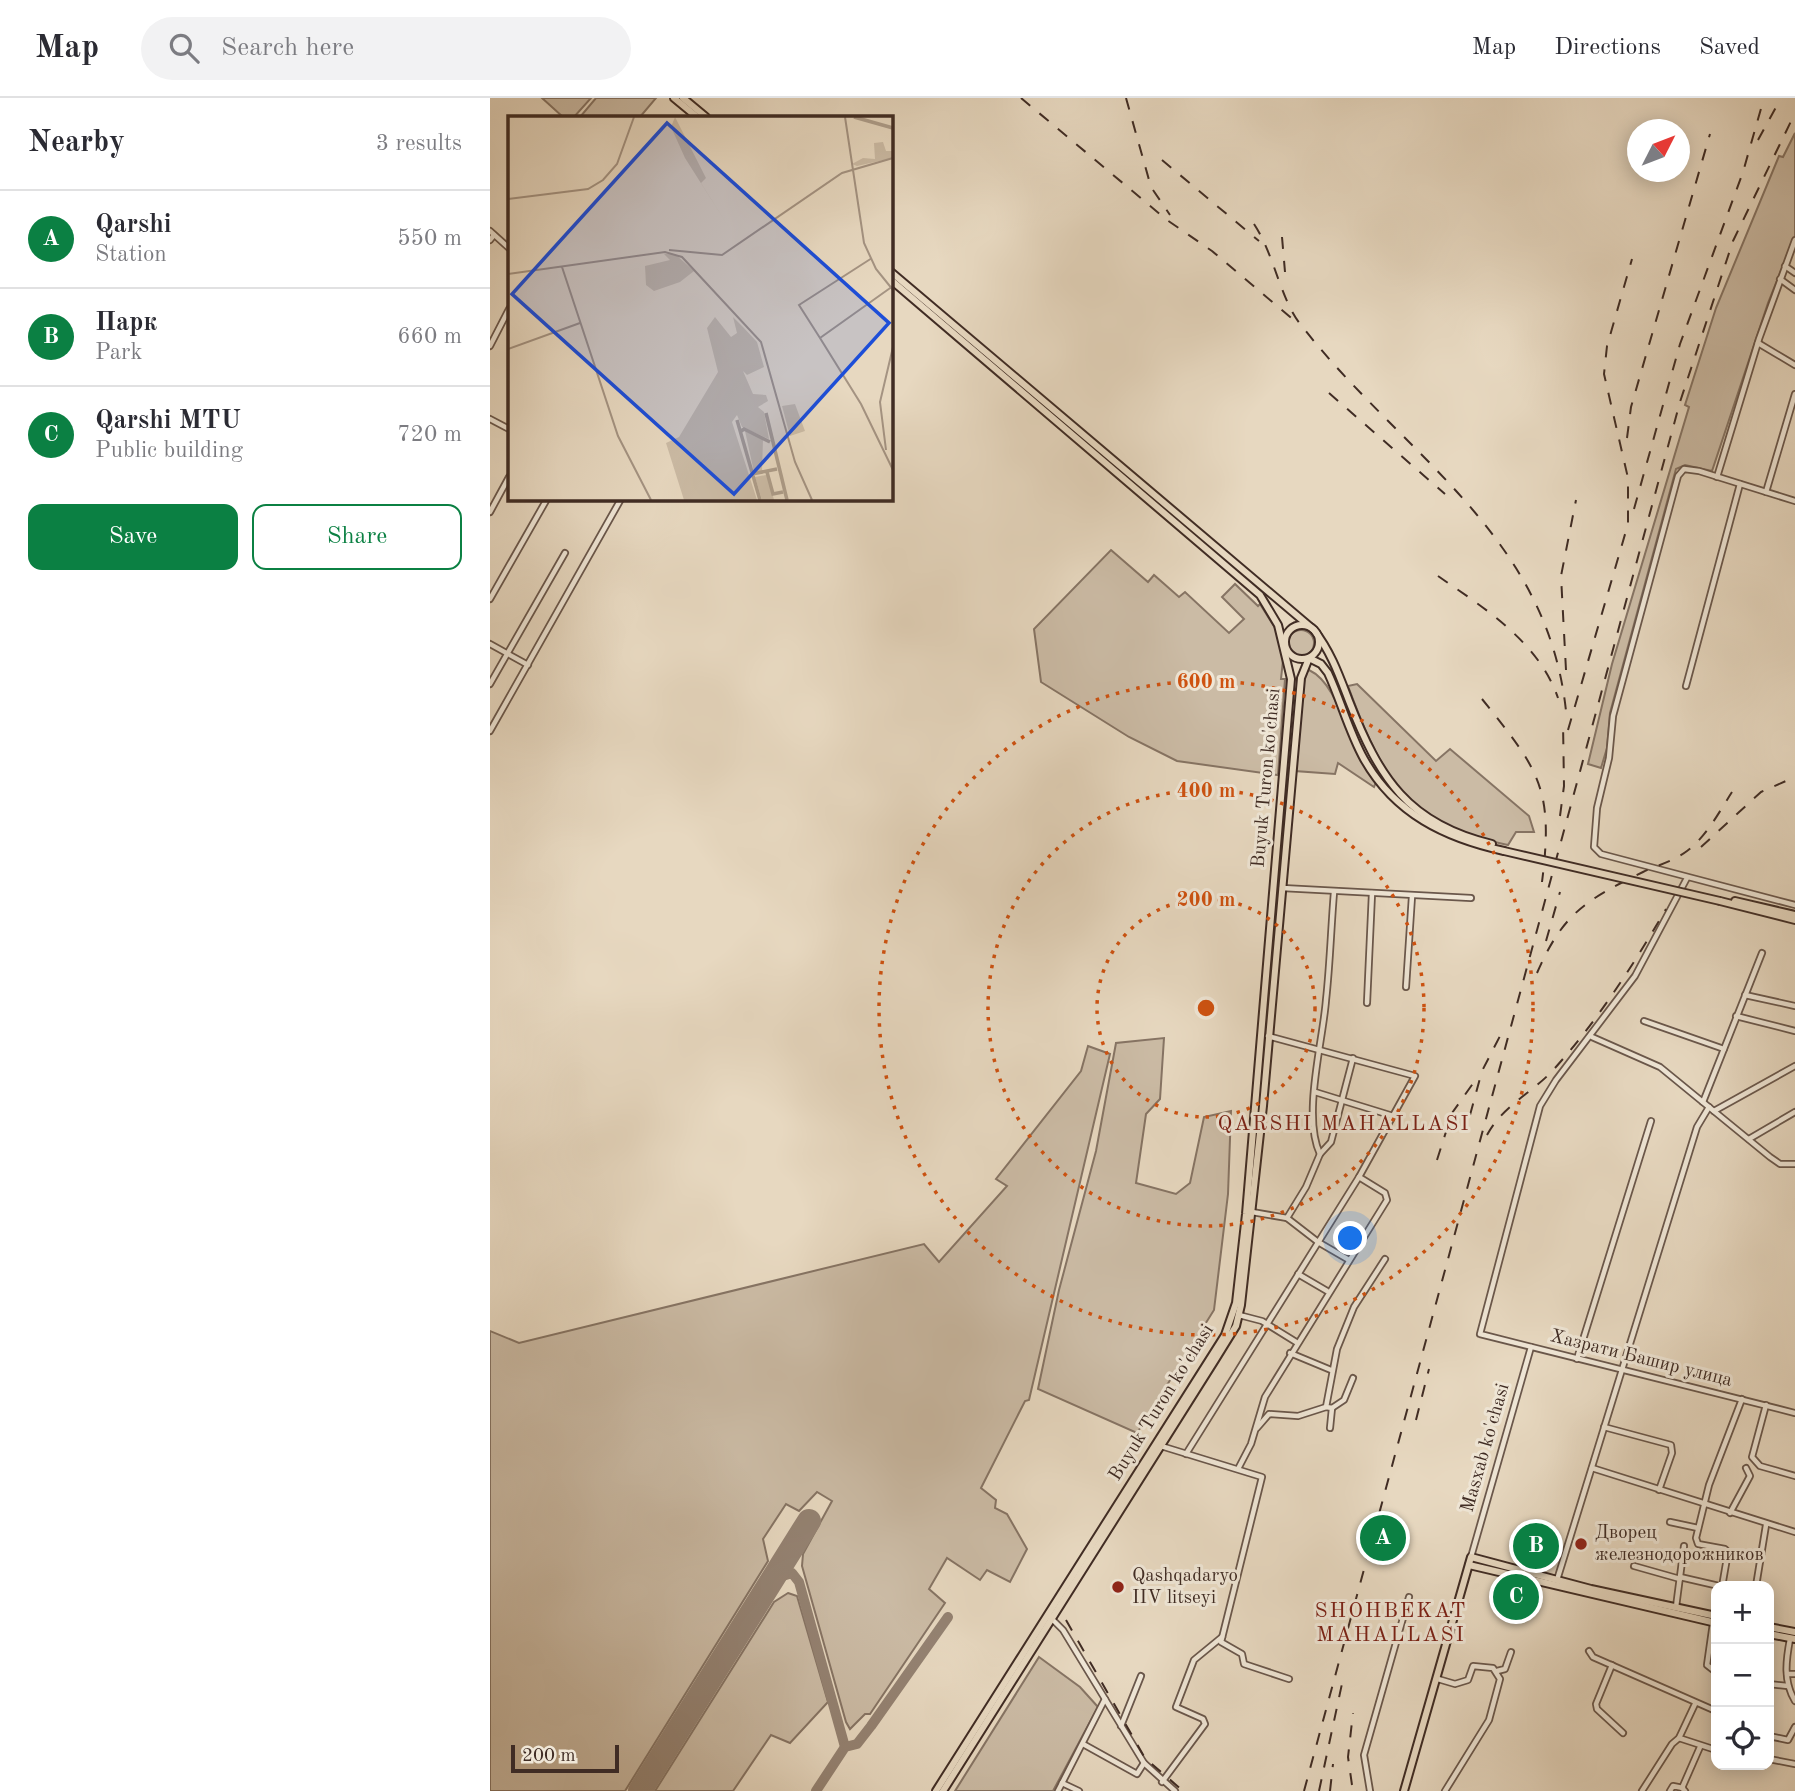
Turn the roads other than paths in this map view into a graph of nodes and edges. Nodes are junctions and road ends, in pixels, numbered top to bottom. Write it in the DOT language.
graph roads {
  1 [pos="674,98"];
  2 [pos="683,98"];
  3 [pos="696,116"];
  4 [pos="705,116"];
  5 [pos="492,233"];
  6 [pos="490,240"];
  7 [pos="1795,240"];
  8 [pos="508,247"];
  9 [pos="1785,266"];
  10 [pos="892,273"];
  11 [pos="1795,273"];
  12 [pos="1780,279"];
  13 [pos="892,281"];
  14 [pos="1795,290"];
  15 [pos="508,311"];
  16 [pos="1758,344"];
  17 [pos="490,346"];
  18 [pos="1795,365"];
  19 [pos="1795,394"];
  20 [pos="490,419"];
  21 [pos="508,428"];
  22 [pos="1717,477"];
  23 [pos="508,479"];
  24 [pos="1740,484"];
  25 [pos="1766,492"];
  26 [pos="546,500"];
  27 [pos="620,500"];
  28 [pos="1795,501"];
  29 [pos="490,512"];
  30 [pos="565,553"];
  31 [pos="490,599"];
  32 [pos="1314,630"];
  33 [pos="490,644"];
  34 [pos="1285,647"];
  35 [pos="507,654"];
  36 [pos="1309,658"];
  37 [pos="528,665"];
  38 [pos="490,684"];
  39 [pos="1686,686"];
  40 [pos="490,717"];
  41 [pos="496,720"];
  42 [pos="490,732"];
  43 [pos="1505,850"];
  44 [pos="1687,878"];
  45 [pos="1282,888"];
  46 [pos="1334,892"];
  47 [pos="1371,893"];
  48 [pos="1412,896"];
  49 [pos="1471,898"];
  50 [pos="1721,900"];
  51 [pos="1795,905"];
  52 [pos="1795,915"];
  53 [pos="1795,920"];
  54 [pos="1762,953"];
  55 [pos="1405,987"];
  56 [pos="1745,995"];
  57 [pos="1367,1003"];
  58 [pos="1795,1006"];
  59 [pos="1737,1016"];
  60 [pos="1644,1021"];
  61 [pos="1795,1031"];
  62 [pos="1266,1034"];
  63 [pos="1592,1037"];
  64 [pos="1318,1049"];
  65 [pos="1724,1049"];
  66 [pos="1353,1058"];
  67 [pos="1795,1066"];
  68 [pos="1315,1091"];
  69 [pos="1340,1100"];
  70 [pos="1703,1102"];
  71 [pos="1709,1107"];
  72 [pos="1714,1111"];
  73 [pos="1795,1112"];
  74 [pos="1393,1116"];
  75 [pos="1651,1121"];
  76 [pos="1749,1139"];
  77 [pos="1320,1154"];
  78 [pos="1795,1164"];
  79 [pos="1359,1177"];
  80 [pos="1252,1212"];
  81 [pos="1287,1218"];
  82 [pos="1318,1242"];
  83 [pos="1385,1259"];
  84 [pos="1350,1260"];
  85 [pos="1298,1273"];
  86 [pos="1328,1292"];
  87 [pos="1239,1315"];
  88 [pos="1266,1324"];
  89 [pos="1296,1342"];
  90 [pos="1531,1346"];
  91 [pos="1290,1353"];
  92 [pos="1577,1359"];
  93 [pos="1331,1370"];
  94 [pos="1621,1370"];
  95 [pos="1353,1378"];
  96 [pos="1742,1398"];
  97 [pos="1766,1405"];
  98 [pos="1329,1408"];
  99 [pos="1795,1413"];
  100 [pos="1604,1427"];
  101 [pos="1256,1428"];
  102 [pos="1330,1428"];
  103 [pos="1160,1446"];
  104 [pos="1185,1454"];
  105 [pos="1238,1467"];
  106 [pos="1592,1468"];
  107 [pos="1746,1468"];
  108 [pos="1795,1476"];
  109 [pos="1660,1490"];
  110 [pos="1704,1505"];
  111 [pos="1730,1513"];
  112 [pos="1670,1522"];
  113 [pos="1766,1525"];
  114 [pos="1698,1528"];
  115 [pos="1795,1532"];
  116 [pos="1684,1546"];
  117 [pos="1471,1558"];
  118 [pos="1469,1566"];
  119 [pos="1634,1566"];
  120 [pos="1680,1578"];
  121 [pos="1557,1580"];
  122 [pos="1722,1581"];
  123 [pos="1757,1581"];
  124 [pos="1711,1583"];
  125 [pos="1409,1597"];
  126 [pos="1676,1607"];
  127 [pos="1049,1616"];
  128 [pos="1711,1620"];
  129 [pos="1711,1620"];
  130 [pos="1774,1629"];
  131 [pos="1774,1635"];
  132 [pos="1222,1637"];
  133 [pos="1793,1637"];
  134 [pos="1711,1644"];
  135 [pos="1710,1650"];
  136 [pos="1589,1651"];
  137 [pos="1511,1652"];
  138 [pos="1612,1664"];
  139 [pos="1711,1670"];
  140 [pos="1497,1671"];
  141 [pos="1787,1674"];
  142 [pos="1795,1675"];
  143 [pos="1141,1676"];
  144 [pos="1289,1679"];
  145 [pos="1438,1679"];
  146 [pos="1774,1685"];
  147 [pos="1788,1686"];
  148 [pos="1106,1698"];
  149 [pos="1795,1701"];
  150 [pos="1695,1704"];
  151 [pos="1711,1709"];
  152 [pos="1121,1727"];
  153 [pos="1795,1727"];
  154 [pos="1623,1733"];
  155 [pos="1774,1737"];
  156 [pos="1679,1738"];
  157 [pos="1083,1744"];
  158 [pos="1700,1747"];
  159 [pos="1711,1749"];
  160 [pos="1774,1760"];
  161 [pos="1144,1763"];
  162 [pos="1795,1763"];
  163 [pos="1162,1782"];
  164 [pos="1062,1783"];
  165 [pos="1684,1790"];
  166 [pos="936,1791"];
  167 [pos="943,1791"];
  168 [pos="1058,1791"];
  169 [pos="1079,1791"];
  170 [pos="1175,1791"];
  171 [pos="1370,1791"];
  172 [pos="1404,1791"];
  173 [pos="1444,1791"];
  174 [pos="1642,1791"];
  175 [pos="1670,1791"];
  1 -- 3 [label="main road"];
  2 -- 4 [label="main road"];
  5 -- 6 [label="street"];
  5 -- 8 [label="street"];
  7 -- 9 [label="street"];
  9 -- 11 [label="street"];
  9 -- 12 [label="street"];
  10 -- 32 [label="main road"];
  12 -- 14 [label="street"];
  12 -- 16 [label="street"];
  13 -- 34 [label="main road, Buyuk Turon ko'chasi"];
  15 -- 17 [label="street"];
  16 -- 18 [label="street"];
  16 -- 22 [label="street"];
  19 -- 25 [label="street"];
  20 -- 21 [label="street"];
  22 -- 24 [label="street"];
  22 -- 44 [label="street"];
  23 -- 29 [label="street"];
  24 -- 25 [label="street"];
  24 -- 39 [label="street"];
  25 -- 28 [label="street"];
  26 -- 31 [label="street"];
  27 -- 37 [label="street"];
  30 -- 35 [label="street"];
  32 -- 34 [label="main road"];
  32 -- 36 [label="main road"];
  32 -- 43 [label="main road"];
  33 -- 35 [label="street"];
  34 -- 36 [label="main road"];
  34 -- 62 [label="main road, Buyuk Turon ko'chasi"];
  35 -- 37 [label="street"];
  35 -- 38 [label="street"];
  36 -- 43 [label="main road"];
  36 -- 45 [label="main road, Buyuk Turon ko'chasi"];
  37 -- 41 [label="street"];
  40 -- 41 [label="street"];
  41 -- 42 [label="street"];
  43 -- 50 [label="main road, bridge"];
  44 -- 51 [label="street"];
  44 -- 63 [label="street"];
  45 -- 46 [label="street"];
  45 -- 62 [label="main road, Buyuk Turon ko'chasi"];
  46 -- 47 [label="street"];
  46 -- 64 [label="street"];
  47 -- 48 [label="street"];
  47 -- 57 [label="street"];
  48 -- 49 [label="street"];
  48 -- 55 [label="street"];
  50 -- 52 [label="main road"];
  50 -- 53 [label="main road"];
  54 -- 56 [label="street"];
  56 -- 58 [label="street"];
  56 -- 59 [label="street"];
  59 -- 61 [label="street"];
  59 -- 65 [label="street"];
  60 -- 65 [label="street"];
  62 -- 64 [label="street"];
  62 -- 80 [label="main road, Buyuk Turon ko'chasi"];
  62 -- 127 [label="main road, Buyuk Turon ko'chasi"];
  63 -- 70 [label="street"];
  63 -- 90 [label="street, Хазрати Башир улица"];
  64 -- 66 [label="street"];
  64 -- 68 [label="street"];
  65 -- 70 [label="street"];
  66 -- 69 [label="street"];
  66 -- 74 [label="street"];
  67 -- 72 [label="street"];
  68 -- 69 [label="street"];
  68 -- 77 [label="street"];
  69 -- 74 [label="street"];
  69 -- 77 [label="street"];
  70 -- 71 [label="street"];
  71 -- 72 [label="street"];
  71 -- 94 [label="street"];
  72 -- 76 [label="street"];
  73 -- 76 [label="street"];
  74 -- 79 [label="street"];
  75 -- 92 [label="street"];
  76 -- 78 [label="street"];
  77 -- 81 [label="street"];
  79 -- 82 [label="street"];
  79 -- 84 [label="street"];
  80 -- 81 [label="street"];
  80 -- 87 [label="main road, Buyuk Turon ko'chasi"];
  81 -- 82 [label="street"];
  82 -- 84 [label="street"];
  82 -- 85 [label="street"];
  83 -- 93 [label="street"];
  84 -- 86 [label="street"];
  85 -- 86 [label="street"];
  85 -- 88 [label="street"];
  86 -- 89 [label="street"];
  87 -- 88 [label="street"];
  87 -- 103 [label="main road, Buyuk Turon ko'chasi"];
  88 -- 89 [label="street"];
  88 -- 104 [label="street"];
  89 -- 91 [label="street"];
  90 -- 92 [label="street, Хазрати Башир улица"];
  90 -- 117 [label="street, Masxab ko'chasi"];
  91 -- 93 [label="street"];
  91 -- 101 [label="street"];
  92 -- 94 [label="street, Хазрати Башир улица"];
  93 -- 98 [label="street"];
  94 -- 96 [label="street, Хазрати Башир улица"];
  94 -- 100 [label="street"];
  95 -- 98 [label="street"];
  96 -- 97 [label="street, Хазрати Башир улица"];
  96 -- 110 [label="street"];
  97 -- 99 [label="street, Хазрати Башир улица"];
  97 -- 108 [label="street"];
  98 -- 101 [label="street"];
  98 -- 102 [label="street"];
  100 -- 106 [label="street"];
  100 -- 109 [label="street"];
  101 -- 105 [label="street"];
  103 -- 104 [label="street"];
  103 -- 127 [label="main road, Buyuk Turon ko'chasi"];
  104 -- 105 [label="street"];
  105 -- 132 [label="street"];
  106 -- 109 [label="street"];
  106 -- 121 [label="street"];
  107 -- 111 [label="street"];
  109 -- 110 [label="street"];
  110 -- 111 [label="street"];
  110 -- 114 [label="street"];
  111 -- 113 [label="street"];
  112 -- 114 [label="street"];
  113 -- 115 [label="street"];
  113 -- 123 [label="street"];
  114 -- 122 [label="street"];
  116 -- 120 [label="street"];
  117 -- 118 [label="main road"];
  117 -- 121 [label="main road"];
  118 -- 128 [label="main road"];
  118 -- 145 [label="main road"];
  119 -- 120 [label="street"];
  120 -- 124 [label="street"];
  120 -- 126 [label="street"];
  121 -- 126 [label="main road"];
  125 -- 171 [label="street"];
  126 -- 129 [label="main road"];
  127 -- 148 [label="street"];
  127 -- 166 [label="main road, Buyuk Turon ko'chasi"];
  127 -- 167 [label="main road, Buyuk Turon ko'chasi"];
  130 -- 133 [label="main road"];
  131 -- 133 [label="main road"];
  132 -- 144 [label="street"];
  132 -- 163 [label="street"];
  133 -- 141 [label="street"];
  134 -- 135 [label="street"];
  135 -- 139 [label="street"];
  136 -- 138 [label="street"];
  137 -- 140 [label="street"];
  138 -- 150 [label="street"];
  138 -- 154 [label="street"];
  140 -- 145 [label="street"];
  140 -- 173 [label="street"];
  141 -- 142 [label="street"];
  141 -- 147 [label="street"];
  143 -- 152 [label="street"];
  145 -- 172 [label="main road"];
  146 -- 147 [label="street"];
  147 -- 149 [label="street"];
  148 -- 152 [label="street"];
  148 -- 157 [label="street"];
  150 -- 151 [label="street"];
  150 -- 156 [label="street"];
  152 -- 161 [label="street"];
  153 -- 155 [label="street"];
  156 -- 158 [label="street"];
  156 -- 174 [label="street"];
  157 -- 161 [label="street"];
  157 -- 164 [label="street"];
  158 -- 159 [label="street"];
  158 -- 165 [label="street"];
  160 -- 162 [label="street"];
  161 -- 163 [label="street"];
  163 -- 170 [label="street"];
  164 -- 168 [label="street"];
  164 -- 169 [label="street"];
  165 -- 175 [label="street"];
}
